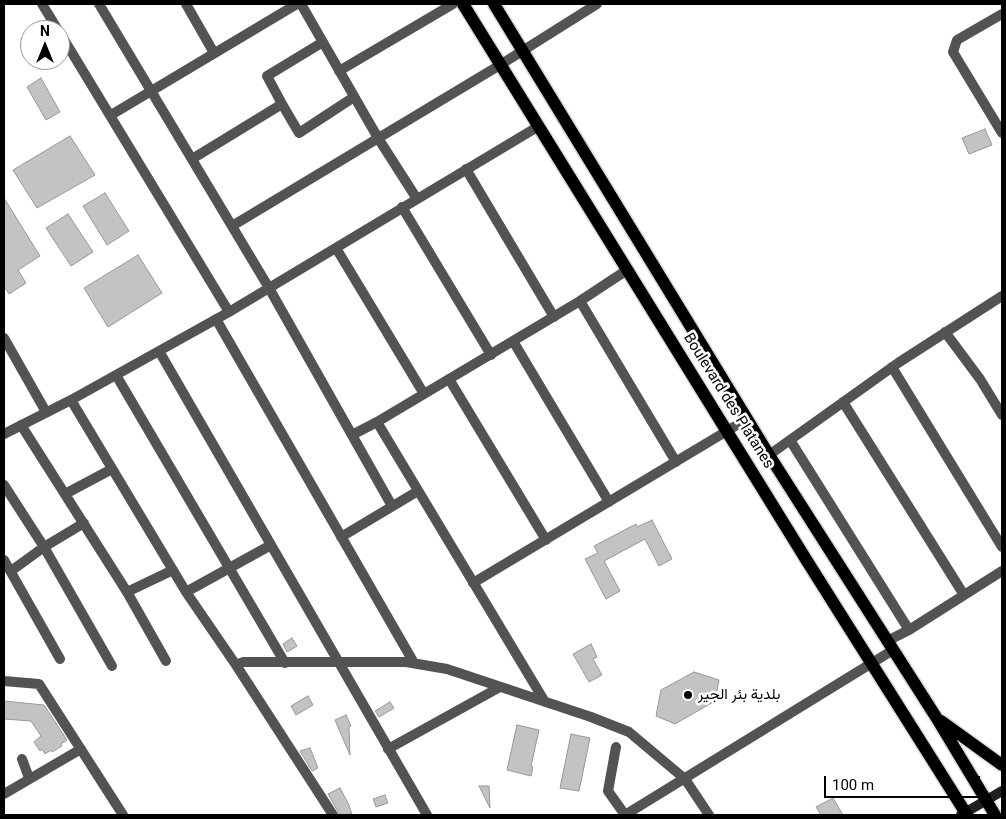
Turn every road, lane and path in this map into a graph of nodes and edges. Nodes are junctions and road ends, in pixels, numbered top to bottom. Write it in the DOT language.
graph roads {
  1 [pos="42,4"];
  2 [pos="99,4"];
  3 [pos="186,4"];
  4 [pos="274,4"];
  5 [pos="299,4"];
  6 [pos="453,4"];
  7 [pos="463,4"];
  8 [pos="494,4"];
  9 [pos="595,4"];
  10 [pos="279,14"];
  11 [pos="1002,14"];
  12 [pos="52,20"];
  13 [pos="323,42"];
  14 [pos="70,49"];
  15 [pos="522,51"];
  16 [pos="214,53"];
  17 [pos="500,65"];
  18 [pos="339,71"];
  19 [pos="151,91"];
  20 [pos="354,97"];
  21 [pos="282,104"];
  22 [pos="111,115"];
  23 [pos="539,126"];
  24 [pos="1002,133"];
  25 [pos="378,138"];
  26 [pos="192,159"];
  27 [pos="466,169"];
  28 [pos="417,199"];
  29 [pos="402,207"];
  30 [pos="232,226"];
  31 [pos="336,248"];
  32 [pos="628,270"];
  33 [pos="269,288"];
  34 [pos="1002,298"];
  35 [pos="580,301"];
  36 [pos="229,312"];
  37 [pos="554,317"];
  38 [pos="216,319"];
  39 [pos="946,332"];
  40 [pos="4,338"];
  41 [pos="513,342"];
  42 [pos="159,351"];
  43 [pos="490,355"];
  44 [pos="892,367"];
  45 [pos="116,375"];
  46 [pos="449,379"];
  47 [pos="424,394"];
  48 [pos="71,400"];
  49 [pos="844,402"];
  50 [pos="46,412"];
  51 [pos="1002,415"];
  52 [pos="747,419"];
  53 [pos="377,422"];
  54 [pos="21,425"];
  55 [pos="728,432"];
  56 [pos="4,434"];
  57 [pos="352,435"];
  58 [pos="790,440"];
  59 [pos="769,455"];
  60 [pos="676,462"];
  61 [pos="112,469"];
  62 [pos="4,485"];
  63 [pos="418,490"];
  64 [pos="65,494"];
  65 [pos="609,502"];
  66 [pos="392,506"];
  67 [pos="84,523"];
  68 [pos="341,536"];
  69 [pos="546,540"];
  70 [pos="270,545"];
  71 [pos="44,547"];
  72 [pos="1002,547"];
  73 [pos="4,560"];
  74 [pos="230,568"];
  75 [pos="173,570"];
  76 [pos="10,571"];
  77 [pos="1002,571"];
  78 [pos="473,583"];
  79 [pos="127,592"];
  80 [pos="186,592"];
  81 [pos="964,595"];
  82 [pos="908,630"];
  83 [pos="890,645"];
  84 [pos="60,659"];
  85 [pos="166,661"];
  86 [pos="338,662"];
  87 [pos="285,663"];
  88 [pos="414,663"];
  89 [pos="872,663"];
  90 [pos="236,665"];
  91 [pos="112,666"];
  92 [pos="4,682"];
  93 [pos="500,687"];
  94 [pos="545,702"];
  95 [pos="936,717"];
  96 [pos="616,747"];
  97 [pos="81,749"];
  98 [pos="388,749"];
  99 [pos="22,759"];
  100 [pos="1002,765"];
  101 [pos="29,778"];
  102 [pos="685,779"];
  103 [pos="1002,791"];
  104 [pos="4,794"];
  105 [pos="986,799"];
  106 [pos="964,814"];
  107 [pos="124,815"];
  108 [pos="333,815"];
  109 [pos="427,815"];
  110 [pos="625,815"];
  111 [pos="709,815"];
  112 [pos="995,815"];
  1 -- 12 [label="street"];
  2 -- 19 [label="street"];
  3 -- 16 [label="street"];
  4 -- 10 [label="street"];
  5 -- 10 [label="street"];
  5 -- 13 [label="street"];
  6 -- 18 [label="street"];
  7 -- 17 [label="main road, Boulevard des Platanes"];
  8 -- 15 [label="main road, Boulevard des Platanes"];
  9 -- 15 [label="street"];
  10 -- 16 [label="street"];
  11 -- 24 [label="street"];
  13 -- 18 [label="street"];
  13 -- 21 [label="street"];
  14 -- 22 [label="street"];
  15 -- 17 [label="street"];
  15 -- 52 [label="main road, Boulevard des Platanes"];
  16 -- 19 [label="street"];
  17 -- 23 [label="main road, Boulevard des Platanes"];
  17 -- 25 [label="street"];
  18 -- 20 [label="street"];
  19 -- 22 [label="street"];
  19 -- 26 [label="street"];
  20 -- 21 [label="street"];
  20 -- 25 [label="street"];
  21 -- 26 [label="street"];
  22 -- 36 [label="street"];
  23 -- 27 [label="street"];
  23 -- 32 [label="main road, Boulevard des Platanes"];
  25 -- 28 [label="street"];
  25 -- 30 [label="street"];
  26 -- 30 [label="street"];
  27 -- 28 [label="street"];
  27 -- 37 [label="street"];
  28 -- 29 [label="street"];
  29 -- 31 [label="street"];
  29 -- 43 [label="street"];
  30 -- 33 [label="street"];
  31 -- 33 [label="street"];
  31 -- 47 [label="street"];
  32 -- 35 [label="street"];
  32 -- 55 [label="main road, Boulevard des Platanes"];
  33 -- 36 [label="street"];
  33 -- 57 [label="street"];
  34 -- 39 [label="street"];
  35 -- 37 [label="street"];
  35 -- 60 [label="street"];
  36 -- 38 [label="street"];
  37 -- 41 [label="street"];
  38 -- 42 [label="street"];
  38 -- 68 [label="street"];
  39 -- 44 [label="street"];
  39 -- 51 [label="street"];
  40 -- 50 [label="street"];
  41 -- 43 [label="street"];
  41 -- 65 [label="street"];
  42 -- 45 [label="street"];
  42 -- 70 [label="street"];
  43 -- 46 [label="street"];
  44 -- 49 [label="street"];
  44 -- 72 [label="street"];
  45 -- 48 [label="street"];
  45 -- 74 [label="street"];
  46 -- 47 [label="street"];
  46 -- 69 [label="street"];
  47 -- 53 [label="street"];
  48 -- 50 [label="street"];
  48 -- 61 [label="street"];
  49 -- 58 [label="street"];
  49 -- 81 [label="street"];
  50 -- 54 [label="street"];
  52 -- 55 [label="street"];
  52 -- 59 [label="main road, Boulevard des Platanes"];
  53 -- 57 [label="street"];
  53 -- 63 [label="street"];
  54 -- 56 [label="street"];
  54 -- 64 [label="street"];
  55 -- 60 [label="street"];
  55 -- 89 [label="main road, Boulevard des Platanes"];
  57 -- 66 [label="street"];
  58 -- 59 [label="street"];
  58 -- 82 [label="street"];
  59 -- 83 [label="main road, Boulevard des Platanes"];
  60 -- 65 [label="street"];
  61 -- 64 [label="street"];
  61 -- 75 [label="street"];
  62 -- 71 [label="street"];
  63 -- 66 [label="street"];
  63 -- 78 [label="street"];
  64 -- 67 [label="street"];
  65 -- 69 [label="street"];
  66 -- 68 [label="street"];
  67 -- 71 [label="street"];
  67 -- 79 [label="street"];
  68 -- 88 [label="street"];
  69 -- 78 [label="street"];
  70 -- 74 [label="street"];
  70 -- 86 [label="street"];
  71 -- 76 [label="street"];
  71 -- 91 [label="street"];
  73 -- 76 [label="street"];
  74 -- 80 [label="street"];
  74 -- 87 [label="street"];
  75 -- 79 [label="street"];
  75 -- 80 [label="street"];
  76 -- 84 [label="street"];
  77 -- 81 [label="street"];
  78 -- 94 [label="street"];
  79 -- 85 [label="street"];
  80 -- 90 [label="street"];
  81 -- 82 [label="street"];
  82 -- 83 [label="street"];
  83 -- 89 [label="street"];
  83 -- 95 [label="main road, Boulevard des Platanes"];
  86 -- 87 [label="street"];
  86 -- 88 [label="street"];
  86 -- 98 [label="street"];
  87 -- 90 [label="street"];
  88 -- 93 [label="street"];
  89 -- 102 [label="street"];
  89 -- 106 [label="main road, Boulevard des Platanes"];
  90 -- 108 [label="street"];
  92 -- 97 [label="street"];
  93 -- 94 [label="street"];
  93 -- 98 [label="street"];
  94 -- 102 [label="street"];
  95 -- 100 [label="main road"];
  95 -- 105 [label="main road, Boulevard des Platanes"];
  96 -- 110 [label="street"];
  97 -- 101 [label="street"];
  97 -- 107 [label="street"];
  98 -- 109 [label="street"];
  99 -- 101 [label="street"];
  101 -- 104 [label="street"];
  102 -- 110 [label="street"];
  102 -- 111 [label="street"];
  103 -- 105 [label="street"];
  105 -- 106 [label="street"];
  105 -- 112 [label="main road, Boulevard des Platanes"];
}
